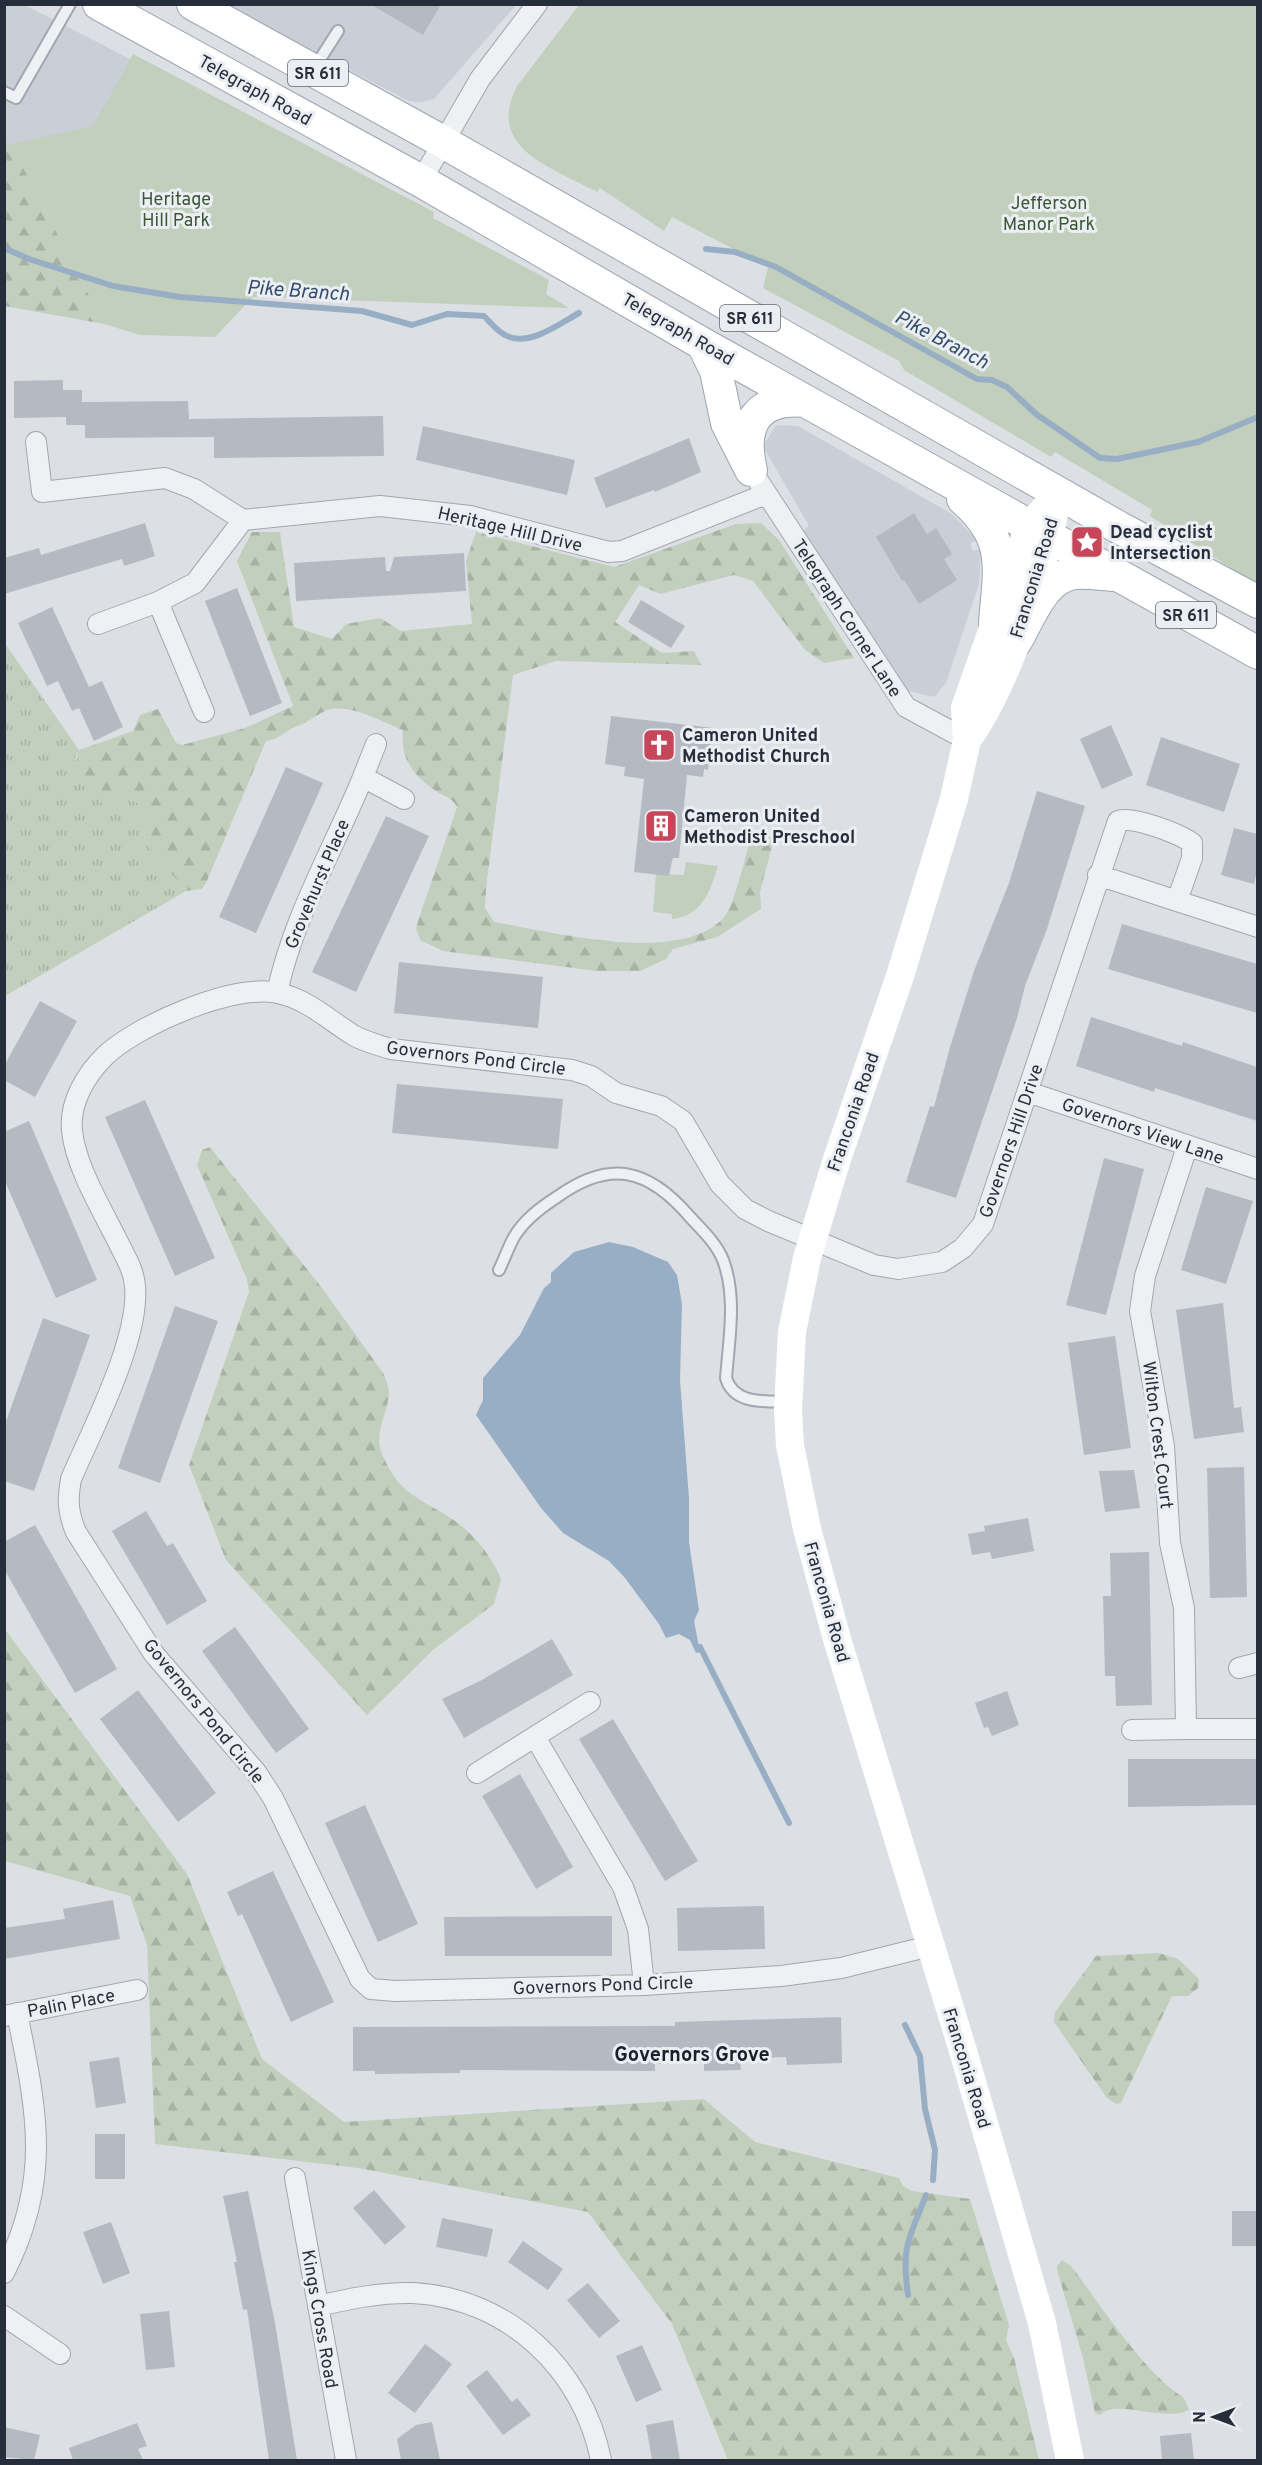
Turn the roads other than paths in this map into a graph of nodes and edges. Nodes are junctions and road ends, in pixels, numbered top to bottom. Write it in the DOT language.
graph roads {
  1 [pos="70,4"];
  2 [pos="99,4"];
  3 [pos="193,4"];
  4 [pos="537,4"];
  5 [pos="338,31"];
  6 [pos="313,70"];
  7 [pos="4,92"];
  8 [pos="443,142"];
  9 [pos="422,182"];
  10 [pos="703,344"];
  11 [pos="805,401"];
  12 [pos="36,442"];
  13 [pos="892,448"];
  14 [pos="759,482"];
  15 [pos="1058,494"];
  16 [pos="243,520"];
  17 [pos="1039,532"];
  18 [pos="1115,575"];
  19 [pos="158,602"];
  20 [pos="1257,602"];
  21 [pos="98,624"];
  22 [pos="1006,632"];
  23 [pos="1257,653"];
  24 [pos="204,712"];
  25 [pos="967,740"];
  26 [pos="376,744"];
  27 [pos="363,777"];
  28 [pos="404,799"];
  29 [pos="1098,875"];
  30 [pos="1177,901"];
  31 [pos="1257,927"];
  32 [pos="277,993"];
  33 [pos="1028,1092"];
  34 [pos="1187,1147"];
  35 [pos="1257,1169"];
  36 [pos="812,1240"];
  37 [pos="499,1270"];
  38 [pos="788,1402"];
  39 [pos="590,1702"];
  40 [pos="1186,1729"];
  41 [pos="1257,1729"];
  42 [pos="1132,1730"];
  43 [pos="535,1737"];
  44 [pos="477,1773"];
  45 [pos="930,1946"];
  46 [pos="644,1986"];
  47 [pos="137,1990"];
  48 [pos="11,2015"];
  49 [pos="295,2178"];
  50 [pos="4,2273"];
  51 [pos="318,2306"];
  52 [pos="4,2316"];
  53 [pos="60,2354"];
  54 [pos="346,2460"];
  55 [pos="601,2460"];
  56 [pos="1071,2460"];
  1 -- 7 [label="lane"];
  2 -- 9 [label="main road, Telegraph Road / SR 611"];
  3 -- 6 [label="main road, SR 611"];
  4 -- 8 [label="street"];
  5 -- 6 [label="lane"];
  6 -- 8 [label="main road, SR 611"];
  8 -- 9 [label="street"];
  8 -- 15 [label="main road, SR 611"];
  9 -- 10 [label="main road, Telegraph Road / SR 611"];
  10 -- 11 [label="main road, Telegraph Road / SR 611"];
  10 -- 14 [label="main road"];
  11 -- 13 [label="main road, Telegraph Road / SR 611"];
  11 -- 14 [label="main road"];
  12 -- 16 [label="street"];
  13 -- 17 [label="main road, Telegraph Road / SR 611"];
  13 -- 22 [label="main road"];
  14 -- 16 [label="street, Heritage Hill Drive"];
  14 -- 25 [label="street, Telegraph Corner Lane"];
  15 -- 17 [label="main road, Franconia Road"];
  15 -- 20 [label="main road, SR 611"];
  16 -- 19 [label="street"];
  17 -- 18 [label="main road, Telegraph Road / SR 611"];
  17 -- 22 [label="main road, Franconia Road"];
  18 -- 22 [label="main road"];
  18 -- 23 [label="main road, Telegraph Road / SR 611"];
  19 -- 21 [label="street"];
  19 -- 24 [label="street"];
  22 -- 25 [label="main road, Franconia Road"];
  25 -- 36 [label="main road, Franconia Road"];
  26 -- 27 [label="street, Grovehurst Place"];
  27 -- 28 [label="street"];
  27 -- 32 [label="street, Grovehurst Place"];
  29 -- 30 [label="street"];
  29 -- 30 [label="street, Governors Hill Drive"];
  29 -- 33 [label="street, Governors Hill Drive"];
  30 -- 31 [label="street"];
  32 -- 36 [label="street, Governors Pond Circle"];
  32 -- 46 [label="street, Governors Pond Circle"];
  33 -- 34 [label="street, Governors View Lane"];
  33 -- 36 [label="street, Governors Hill Drive"];
  34 -- 35 [label="street, Governors View Lane"];
  34 -- 40 [label="street, Wilton Crest Court"];
  36 -- 38 [label="main road, Franconia Road"];
  37 -- 38 [label="lane"];
  38 -- 45 [label="main road, Franconia Road"];
  39 -- 43 [label="street"];
  40 -- 41 [label="street"];
  40 -- 42 [label="street"];
  43 -- 44 [label="street"];
  43 -- 46 [label="street"];
  45 -- 46 [label="street, Governors Pond Circle"];
  45 -- 56 [label="main road, Franconia Road"];
  47 -- 48 [label="street, Palin Place"];
  48 -- 50 [label="street"];
  49 -- 51 [label="street, Kings Cross Road"];
  51 -- 54 [label="street, Kings Cross Road"];
  51 -- 55 [label="street"];
  52 -- 53 [label="street"];
}
